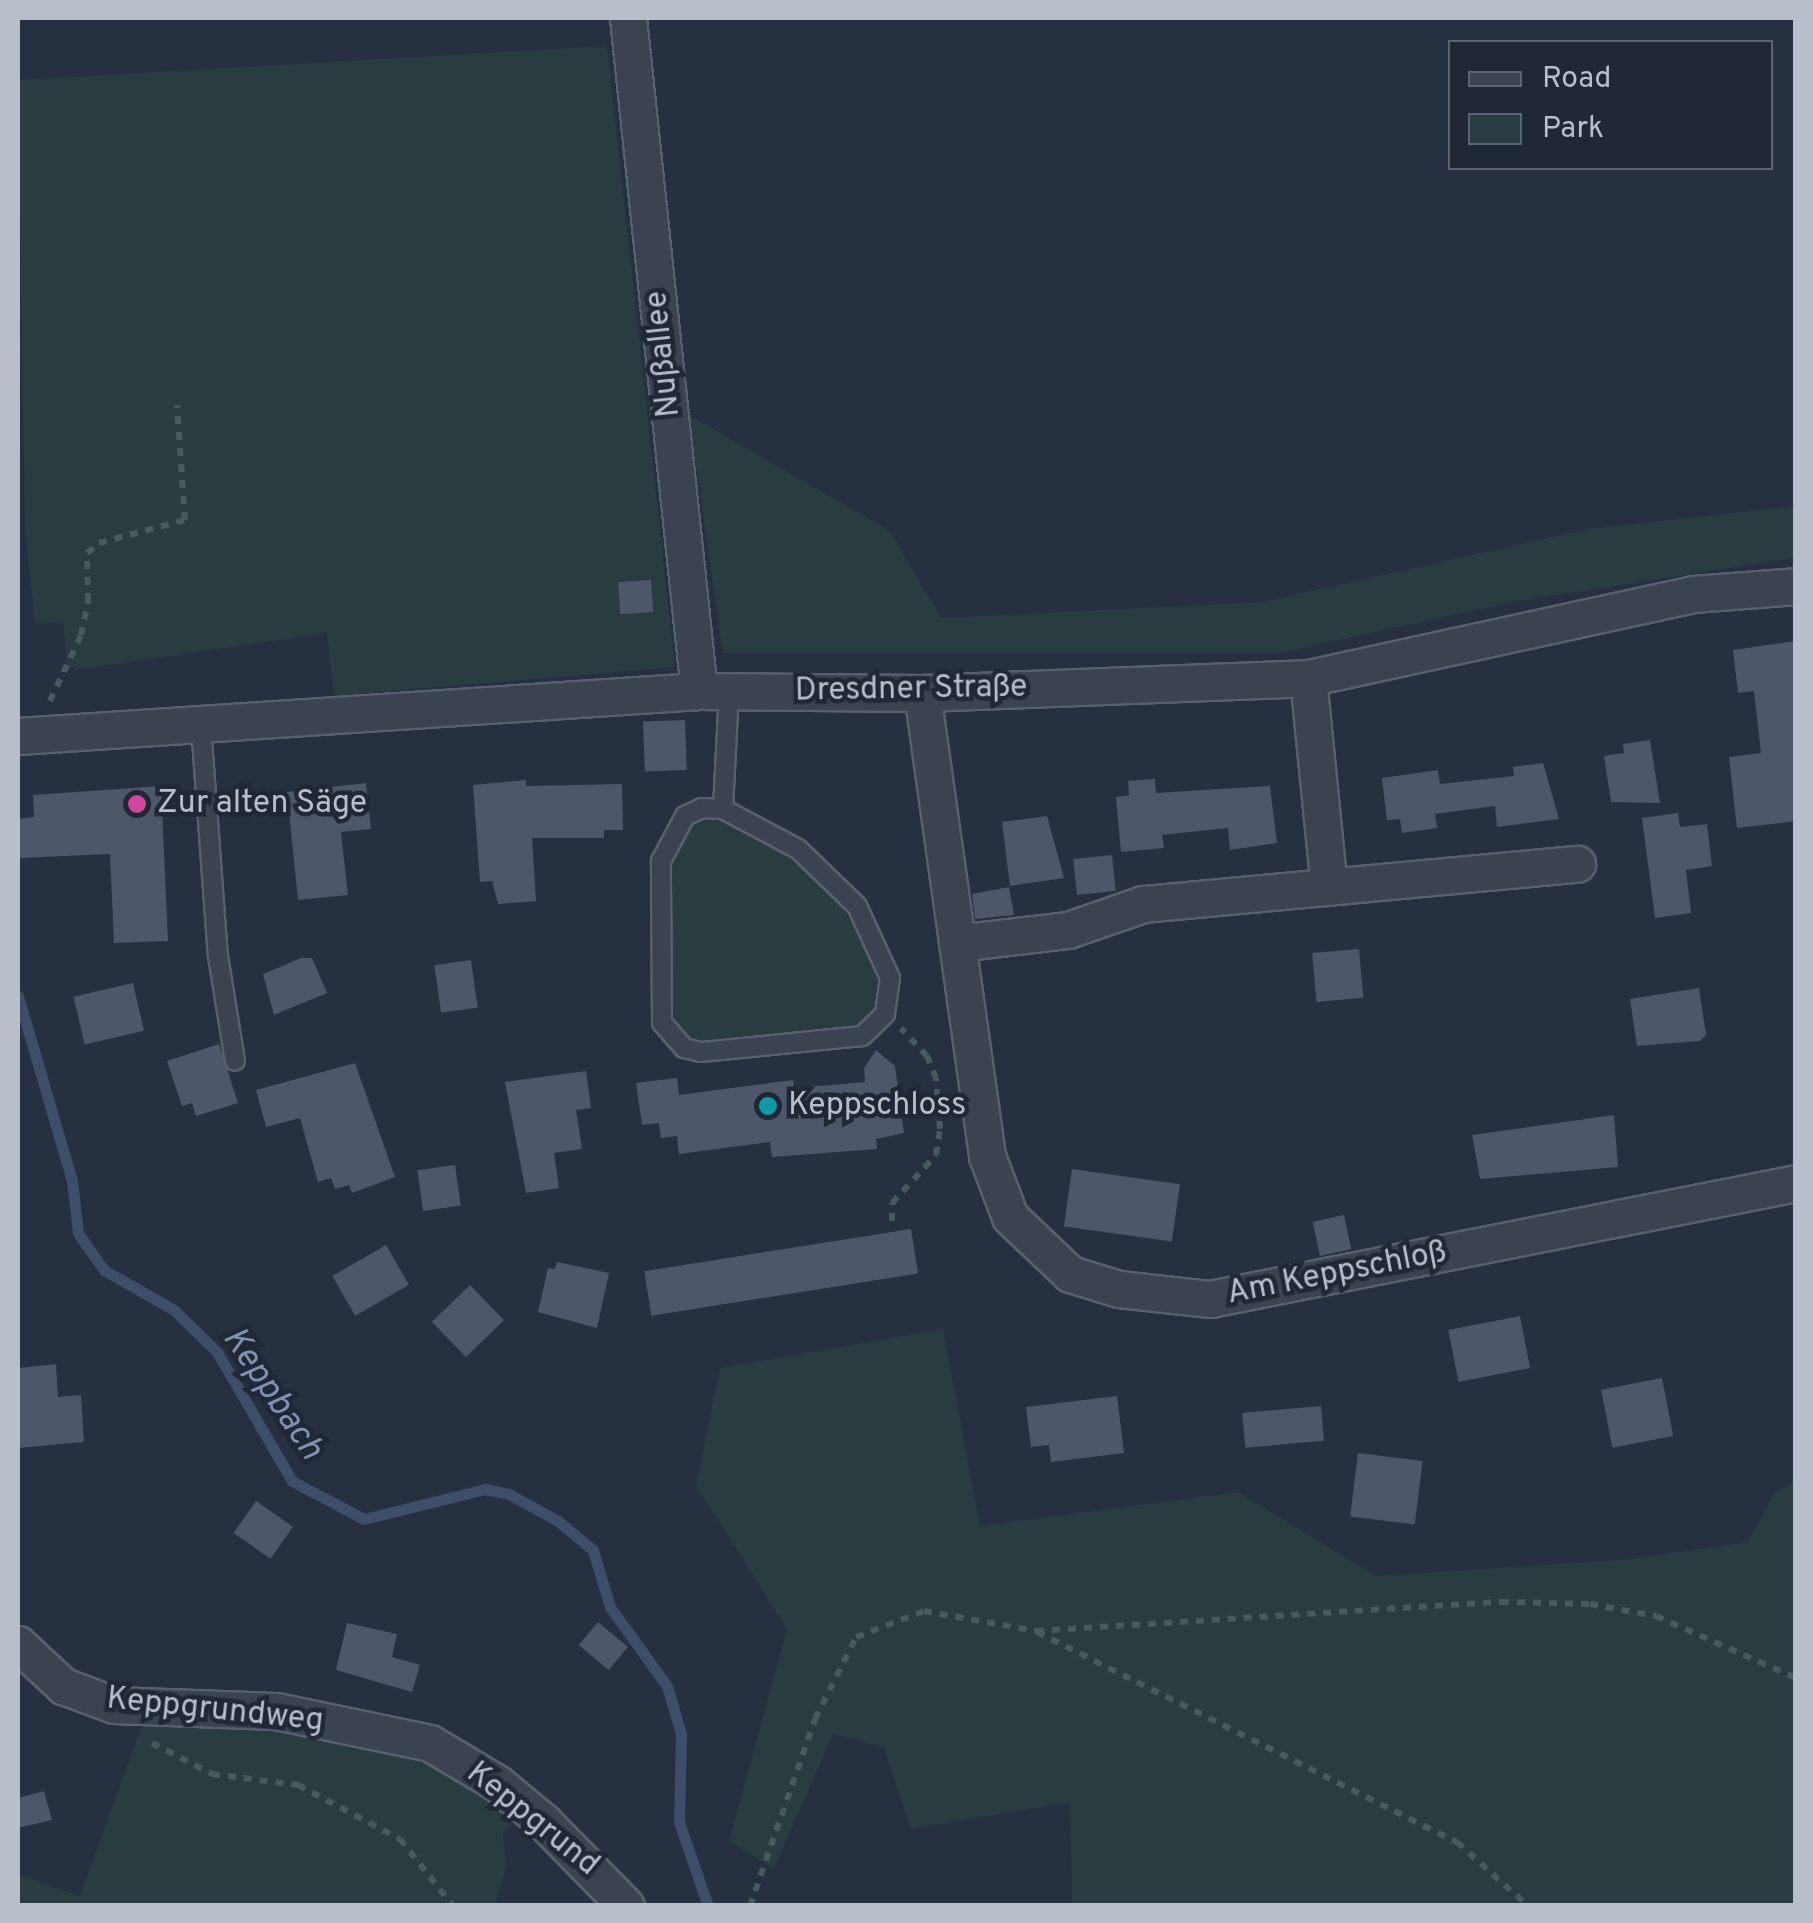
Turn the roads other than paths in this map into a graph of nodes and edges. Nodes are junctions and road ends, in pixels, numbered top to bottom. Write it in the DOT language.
graph roads {
  1 [pos="628,18"];
  2 [pos="1796,586"];
  3 [pos="1308,678"];
  4 [pos="714,691"];
  5 [pos="922,693"];
  6 [pos="201,726"];
  7 [pos="18,736"];
  8 [pos="723,809"];
  9 [pos="1577,864"];
  10 [pos="1328,887"];
  11 [pos="957,943"];
  12 [pos="235,1060"];
  13 [pos="1796,1183"];
  14 [pos="18,1644"];
  15 [pos="430,1743"];
  16 [pos="626,1906"];
  1 -- 4 [label="street, Nußallee"];
  2 -- 3 [label="street, Dresdner Straße"];
  3 -- 5 [label="street, Dresdner Straße"];
  3 -- 10 [label="street"];
  4 -- 5 [label="street, Dresdner Straße"];
  4 -- 6 [label="street, Dresdner Straße"];
  4 -- 8 [label="lane"];
  5 -- 11 [label="street, Am Keppschloß"];
  6 -- 7 [label="street, Dresdner Straße"];
  6 -- 12 [label="lane"];
  8 -- 8 [label="lane"];
  9 -- 10 [label="street"];
  10 -- 11 [label="street"];
  11 -- 13 [label="street, Am Keppschloß"];
  14 -- 15 [label="street, Keppgrundweg"];
  15 -- 16 [label="street, Keppgrund"];
}
